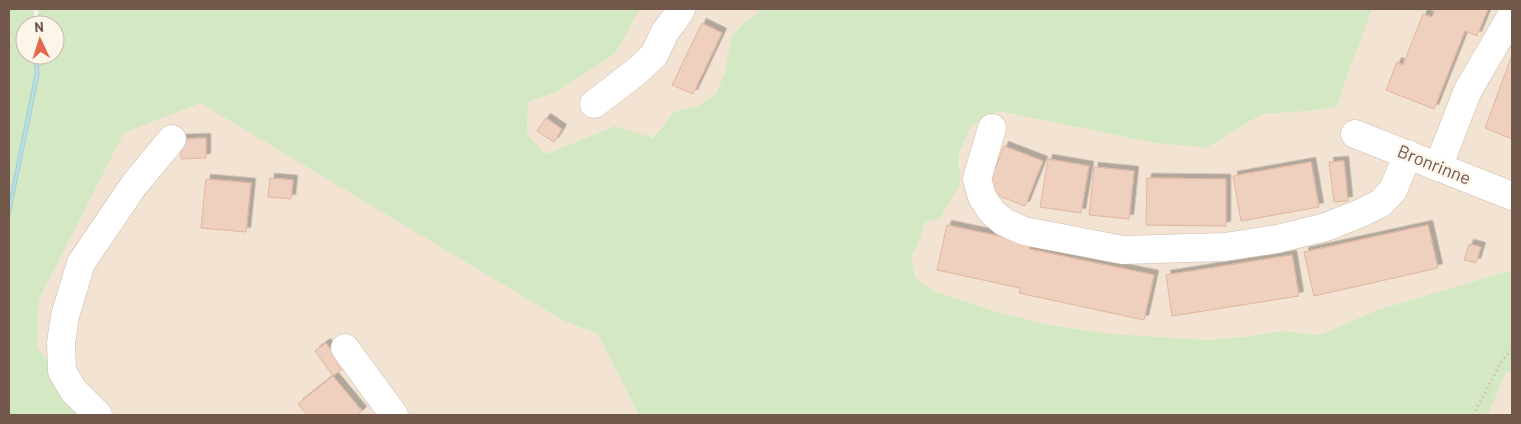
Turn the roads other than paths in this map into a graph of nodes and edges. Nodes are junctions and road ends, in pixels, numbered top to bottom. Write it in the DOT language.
graph roads {
  1 [pos="681,9"];
  2 [pos="1512,15"];
  3 [pos="594,104"];
  4 [pos="992,128"];
  5 [pos="1355,134"];
  6 [pos="172,140"];
  7 [pos="1408,154"];
  8 [pos="1438,167"];
  9 [pos="1512,196"];
  10 [pos="345,348"];
  11 [pos="98,415"];
  12 [pos="394,415"];
  1 -- 3 [label="street"];
  2 -- 8 [label="street"];
  4 -- 7 [label="street"];
  5 -- 7 [label="street, Bronrinne"];
  6 -- 11 [label="street"];
  7 -- 8 [label="street, Bronrinne"];
  8 -- 9 [label="street, Bronrinne"];
  10 -- 12 [label="street"];
}
